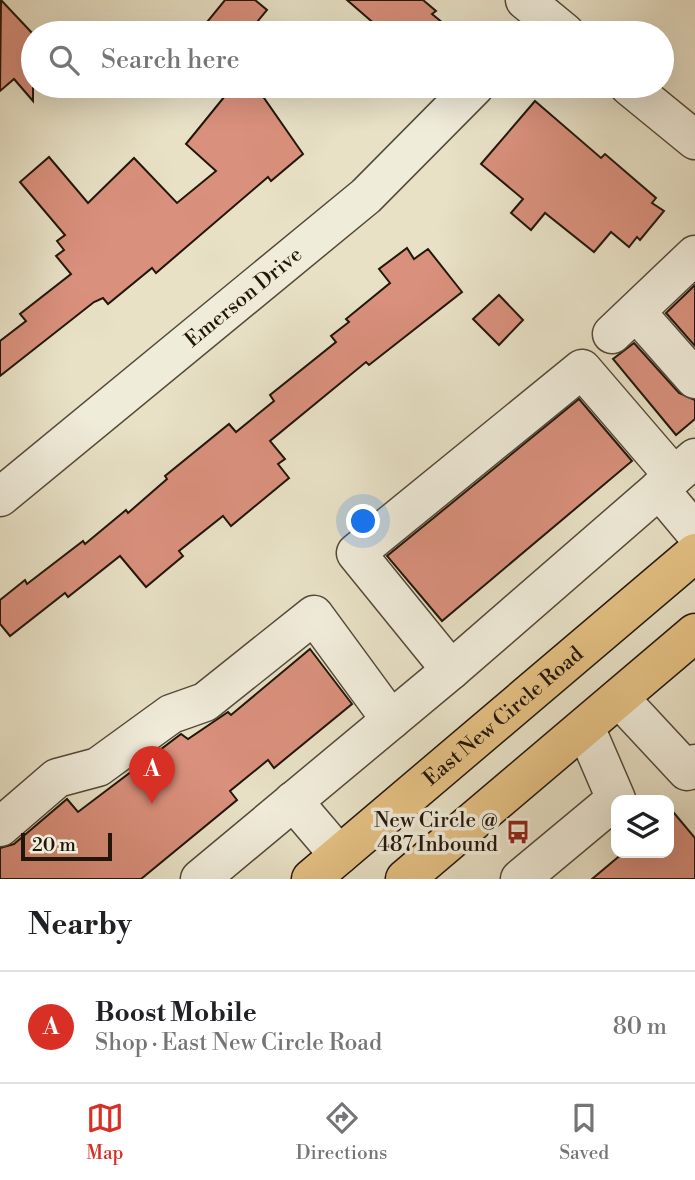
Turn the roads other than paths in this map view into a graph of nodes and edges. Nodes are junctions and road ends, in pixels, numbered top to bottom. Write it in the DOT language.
graph roads {
  1 [pos="463,98"];
  2 [pos="644,98"];
  3 [pos="695,140"];
  4 [pos="695,255"];
  5 [pos="695,379"];
  6 [pos="676,474"];
  7 [pos="0,497"];
  8 [pos="695,532"];
  9 [pos="695,552"];
  10 [pos="695,633"];
  11 [pos="451,670"];
  12 [pos="619,698"];
  13 [pos="390,720"];
  14 [pos="585,727"];
  15 [pos="695,764"];
  16 [pos="293,801"];
  17 [pos="0,828"];
  18 [pos="325,867"];
  19 [pos="426,873"];
  20 [pos="200,879"];
  21 [pos="520,879"];
  1 -- 7 [label="street, Emerson Drive"];
  2 -- 3 [label="street"];
  4 -- 5 [label="street"];
  6 -- 8 [label="street"];
  6 -- 11 [label="street"];
  6 -- 11 [label="street"];
  9 -- 18 [label="highway, East New Circle Road"];
  10 -- 12 [label="highway"];
  11 -- 13 [label="street"];
  12 -- 14 [label="highway"];
  12 -- 15 [label="street"];
  13 -- 16 [label="street"];
  13 -- 17 [label="street"];
  14 -- 19 [label="highway"];
  14 -- 21 [label="street"];
  16 -- 18 [label="street"];
  16 -- 20 [label="street"];
}
